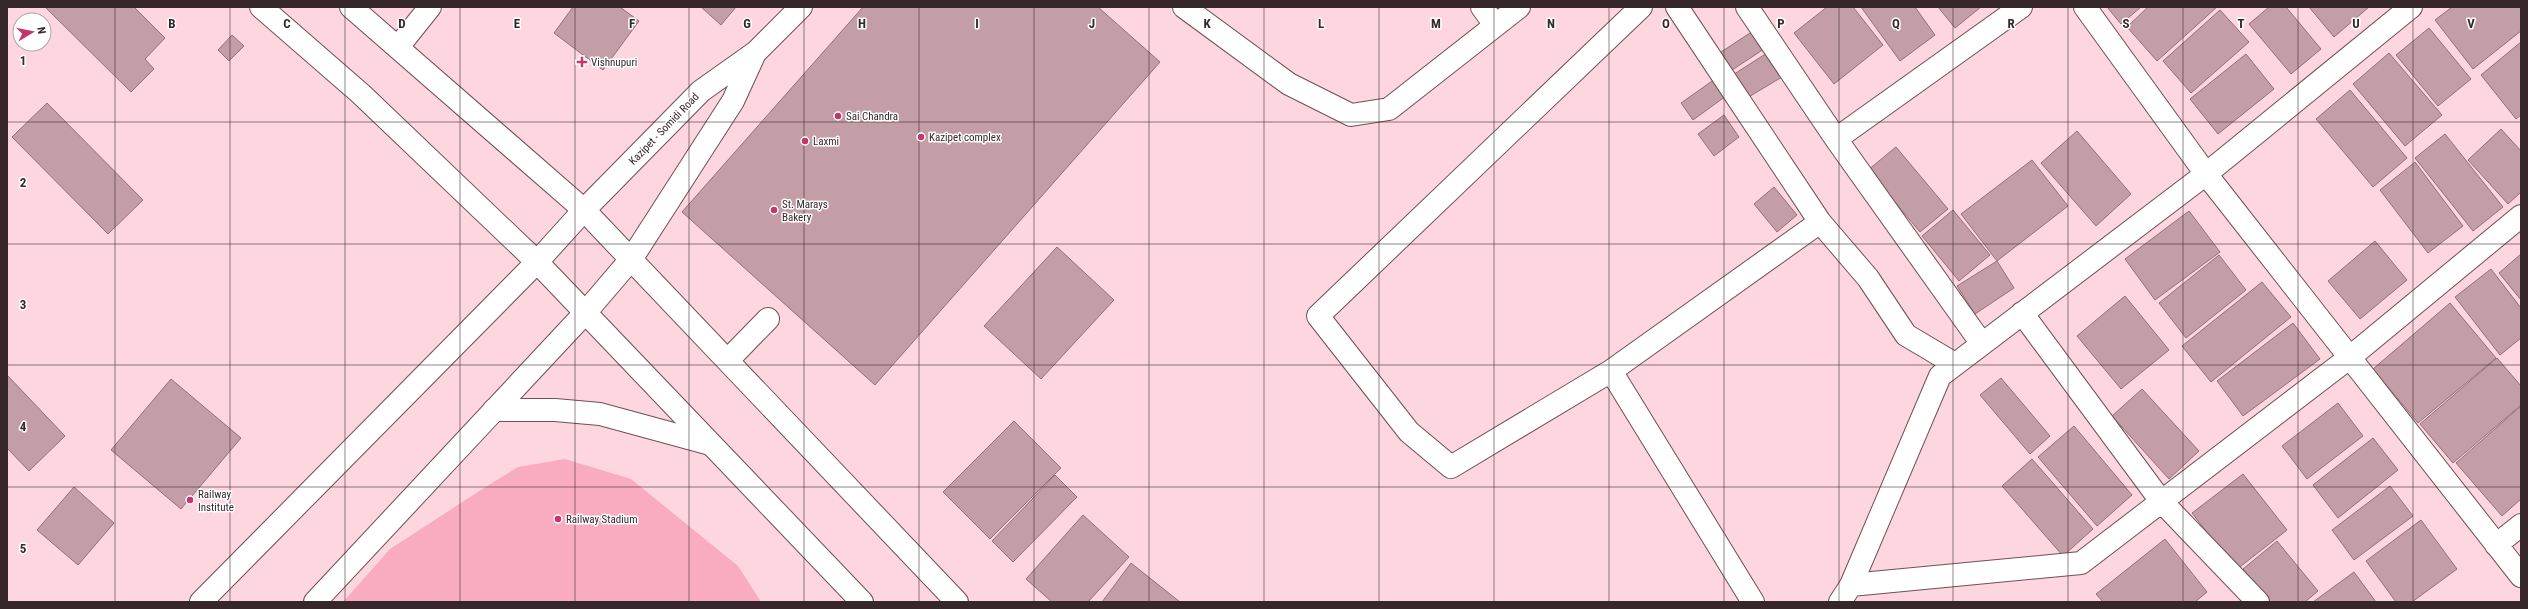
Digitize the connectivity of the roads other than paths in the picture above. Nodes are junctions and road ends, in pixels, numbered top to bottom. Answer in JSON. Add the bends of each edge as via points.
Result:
{"nodes":[{"id":1,"x":261,"y":7,"type":"edge"},
{"id":2,"x":352,"y":7,"type":"edge"},
{"id":3,"x":430,"y":7,"type":"edge"},
{"id":4,"x":801,"y":7,"type":"edge"},
{"id":5,"x":1184,"y":7,"type":"edge"},
{"id":6,"x":1482,"y":7,"type":"edge"},
{"id":7,"x":1519,"y":7,"type":"edge"},
{"id":8,"x":1677,"y":7,"type":"edge"},
{"id":9,"x":1747,"y":7,"type":"edge"},
{"id":10,"x":2021,"y":7,"type":"edge"},
{"id":11,"x":2085,"y":7,"type":"edge"},
{"id":12,"x":2411,"y":7,"type":"edge"},
{"id":13,"x":1636,"y":9,"type":"edge"},
{"id":14,"x":1496,"y":25,"type":"junction"},
{"id":15,"x":398,"y":47,"type":"junction"},
{"id":16,"x":756,"y":52,"type":"junction"},
{"id":17,"x":1836,"y":139,"type":"junction"},
{"id":18,"x":2206,"y":174,"type":"junction"},
{"id":19,"x":584,"y":210,"type":"junction"},
{"id":20,"x":2521,"y":216,"type":"edge"},
{"id":21,"x":1820,"y":222,"type":"junction"},
{"id":22,"x":632,"y":258,"type":"junction"},
{"id":23,"x":537,"y":262,"type":"junction"},
{"id":24,"x":585,"y":313,"type":"junction"},
{"id":25,"x":2022,"y":313,"type":"junction"},
{"id":26,"x":768,"y":319,"type":"dead end"},
{"id":27,"x":1982,"y":344,"type":"junction"},
{"id":28,"x":2348,"y":358,"type":"junction"},
{"id":29,"x":728,"y":360,"type":"junction"},
{"id":30,"x":1955,"y":364,"type":"junction"},
{"id":31,"x":1611,"y":371,"type":"junction"},
{"id":32,"x":494,"y":410,"type":"junction"},
{"id":33,"x":710,"y":444,"type":"junction"},
{"id":34,"x":2161,"y":501,"type":"junction"},
{"id":35,"x":2521,"y":525,"type":"edge"},
{"id":36,"x":2496,"y":545,"type":"junction"},
{"id":37,"x":2521,"y":576,"type":"edge"},
{"id":38,"x":1846,"y":593,"type":"edge"},
{"id":39,"x":201,"y":602,"type":"edge"},
{"id":40,"x":315,"y":602,"type":"edge"},
{"id":41,"x":862,"y":602,"type":"edge"},
{"id":42,"x":958,"y":602,"type":"edge"},
{"id":43,"x":1753,"y":602,"type":"edge"},
{"id":44,"x":2258,"y":602,"type":"edge"}],
"edges":[{"from":1,"to":23,"type":"main road","via":[[361,94]]},
{"from":2,"to":15,"type":"main road"},
{"from":3,"to":15,"type":"main road"},
{"from":4,"to":16,"type":"main road","name":"Kazipet - Somidi Road"},
{"from":5,"to":14,"type":"main road","via":[[1289,84],[1351,115],[1388,109]]},
{"from":6,"to":14,"type":"main road"},
{"from":7,"to":14,"type":"main road"},
{"from":8,"to":21,"type":"main road"},
{"from":9,"to":17,"type":"main road"},
{"from":10,"to":17,"type":"main road"},
{"from":11,"to":18,"type":"main road"},
{"from":12,"to":18,"type":"main road"},
{"from":13,"to":31,"type":"main road","via":[[1318,316],[1409,432],[1451,467]]},
{"from":15,"to":19,"type":"main road"},
{"from":16,"to":19,"type":"main road","name":"Kazipet - Somidi Road","via":[[701,91]]},
{"from":16,"to":22,"type":"main road","via":[[733,101]]},
{"from":17,"to":27,"type":"main road"},
{"from":18,"to":25,"type":"main road"},
{"from":18,"to":28,"type":"main road"},
{"from":19,"to":22,"type":"main road"},
{"from":19,"to":23,"type":"main road","name":"Kazipet - Somidi Road"},
{"from":20,"to":28,"type":"main road"},
{"from":21,"to":30,"type":"main road","via":[[1868,278],[1906,335]]},
{"from":21,"to":31,"type":"main road"},
{"from":22,"to":24,"type":"main road"},
{"from":22,"to":29,"type":"main road"},
{"from":23,"to":24,"type":"main road"},
{"from":23,"to":39,"type":"main road","name":"Kazipet - Somidi Road"},
{"from":24,"to":32,"type":"main road"},
{"from":24,"to":33,"type":"main road"},
{"from":25,"to":27,"type":"main road"},
{"from":25,"to":34,"type":"main road"},
{"from":26,"to":29,"type":"main road"},
{"from":27,"to":30,"type":"main road"},
{"from":28,"to":34,"type":"main road"},
{"from":28,"to":36,"type":"main road"},
{"from":29,"to":42,"type":"main road"},
{"from":30,"to":38,"type":"main road","via":[[1940,376]]},
{"from":31,"to":43,"type":"main road"},
{"from":32,"to":33,"type":"main road","via":[[555,410],[600,414]]},
{"from":32,"to":40,"type":"main road"},
{"from":33,"to":41,"type":"main road"},
{"from":34,"to":38,"type":"main road","via":[[2081,563]]},
{"from":34,"to":44,"type":"main road"},
{"from":35,"to":36,"type":"main road"},
{"from":36,"to":37,"type":"main road"}]}
